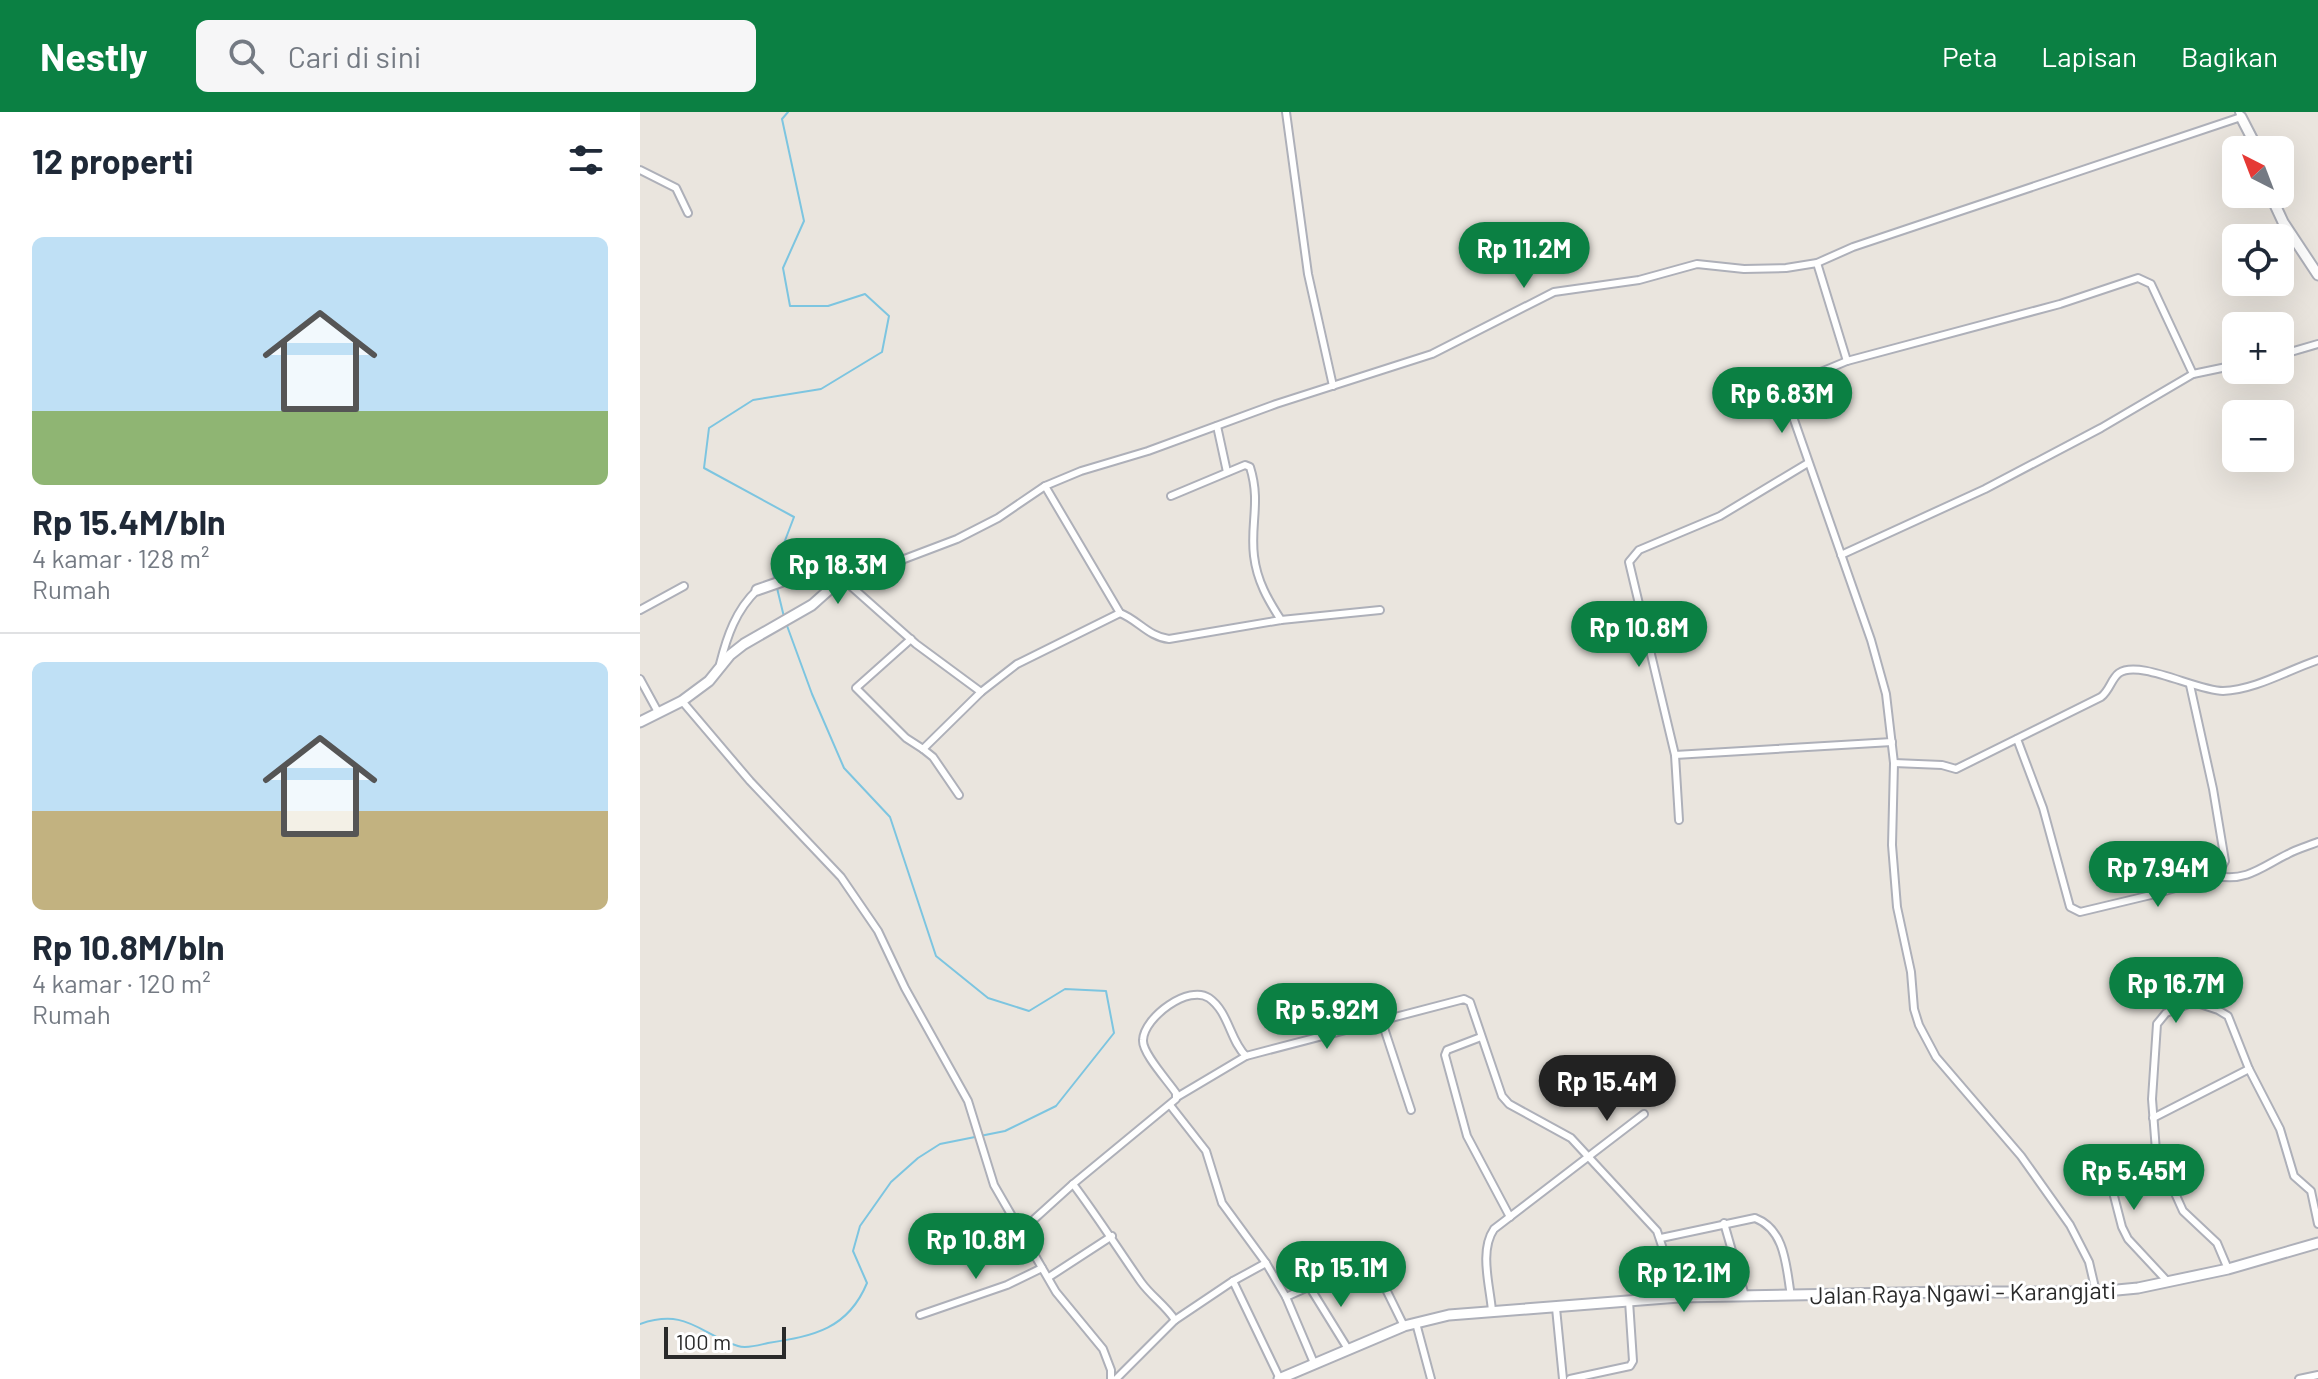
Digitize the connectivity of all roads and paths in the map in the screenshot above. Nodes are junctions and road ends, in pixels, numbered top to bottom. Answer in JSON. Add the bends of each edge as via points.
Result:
{"nodes":[{"id":1,"x":1286,"y":112,"type":"edge"},
{"id":2,"x":2240,"y":115,"type":"edge"},
{"id":3,"x":2251,"y":136,"type":"edge"},
{"id":4,"x":640,"y":170,"type":"edge"},
{"id":5,"x":2276,"y":208,"type":"edge"},
{"id":6,"x":688,"y":213,"type":"dead end"},
{"id":7,"x":1817,"y":263,"type":"junction"},
{"id":8,"x":2318,"y":275,"type":"edge"},
{"id":9,"x":2318,"y":344,"type":"edge"},
{"id":10,"x":2294,"y":351,"type":"edge"},
{"id":11,"x":1847,"y":361,"type":"junction"},
{"id":12,"x":2222,"y":368,"type":"edge"},
{"id":13,"x":2193,"y":374,"type":"junction"},
{"id":14,"x":1333,"y":386,"type":"junction"},
{"id":15,"x":1217,"y":426,"type":"junction"},
{"id":16,"x":1808,"y":463,"type":"junction"},
{"id":17,"x":1227,"y":472,"type":"junction"},
{"id":18,"x":1045,"y":486,"type":"junction"},
{"id":19,"x":1171,"y":496,"type":"dead end"},
{"id":20,"x":1841,"y":555,"type":"junction"},
{"id":21,"x":842,"y":580,"type":"junction"},
{"id":22,"x":684,"y":586,"type":"dead end"},
{"id":23,"x":757,"y":590,"type":"joint"},
{"id":24,"x":640,"y":610,"type":"edge"},
{"id":25,"x":1380,"y":610,"type":"dead end"},
{"id":26,"x":1120,"y":613,"type":"junction"},
{"id":27,"x":1281,"y":620,"type":"junction"},
{"id":28,"x":911,"y":639,"type":"junction"},
{"id":29,"x":2318,"y":660,"type":"edge"},
{"id":30,"x":719,"y":667,"type":"junction"},
{"id":31,"x":640,"y":679,"type":"edge"},
{"id":32,"x":2190,"y":685,"type":"junction"},
{"id":33,"x":981,"y":692,"type":"junction"},
{"id":34,"x":682,"y":701,"type":"junction"},
{"id":35,"x":658,"y":712,"type":"junction"},
{"id":36,"x":640,"y":722,"type":"edge"},
{"id":37,"x":2017,"y":739,"type":"junction"},
{"id":38,"x":1892,"y":742,"type":"junction"},
{"id":39,"x":923,"y":749,"type":"junction"},
{"id":40,"x":1675,"y":755,"type":"junction"},
{"id":41,"x":1894,"y":763,"type":"junction"},
{"id":42,"x":959,"y":795,"type":"dead end"},
{"id":43,"x":1679,"y":820,"type":"dead end"},
{"id":44,"x":2318,"y":842,"type":"edge"},
{"id":45,"x":2217,"y":876,"type":"junction"},
{"id":46,"x":1382,"y":1022,"type":"junction"},
{"id":47,"x":1481,"y":1037,"type":"junction"},
{"id":48,"x":1247,"y":1055,"type":"junction"},
{"id":49,"x":2249,"y":1069,"type":"junction"},
{"id":50,"x":1177,"y":1097,"type":"junction"},
{"id":51,"x":1170,"y":1105,"type":"junction"},
{"id":52,"x":1411,"y":1110,"type":"dead end"},
{"id":53,"x":1644,"y":1114,"type":"dead end"},
{"id":54,"x":2153,"y":1118,"type":"junction"},
{"id":55,"x":2156,"y":1151,"type":"junction"},
{"id":56,"x":1588,"y":1156,"type":"junction"},
{"id":57,"x":1073,"y":1184,"type":"junction"},
{"id":58,"x":1510,"y":1217,"type":"junction"},
{"id":59,"x":1724,"y":1223,"type":"junction"},
{"id":60,"x":2318,"y":1224,"type":"edge"},
{"id":61,"x":1020,"y":1232,"type":"junction"},
{"id":62,"x":1112,"y":1236,"type":"junction"},
{"id":63,"x":1661,"y":1238,"type":"junction"},
{"id":64,"x":2318,"y":1243,"type":"edge"},
{"id":65,"x":1266,"y":1263,"type":"junction"},
{"id":66,"x":1042,"y":1268,"type":"junction"},
{"id":67,"x":2228,"y":1269,"type":"junction"},
{"id":68,"x":1049,"y":1277,"type":"junction"},
{"id":69,"x":1233,"y":1281,"type":"junction"},
{"id":70,"x":2168,"y":1282,"type":"junction"},
{"id":71,"x":1309,"y":1286,"type":"junction"},
{"id":72,"x":2096,"y":1292,"type":"junction"},
{"id":73,"x":1745,"y":1296,"type":"junction"},
{"id":74,"x":1791,"y":1296,"type":"junction"},
{"id":75,"x":1286,"y":1297,"type":"junction"},
{"id":76,"x":1679,"y":1297,"type":"junction"},
{"id":77,"x":1629,"y":1301,"type":"junction"},
{"id":78,"x":1556,"y":1308,"type":"junction"},
{"id":79,"x":1492,"y":1311,"type":"junction"},
{"id":80,"x":920,"y":1315,"type":"dead end"},
{"id":81,"x":1175,"y":1320,"type":"junction"},
{"id":82,"x":1416,"y":1323,"type":"junction"},
{"id":83,"x":1404,"y":1326,"type":"junction"},
{"id":84,"x":1348,"y":1349,"type":"junction"},
{"id":85,"x":1314,"y":1363,"type":"junction"},
{"id":86,"x":2318,"y":1375,"type":"edge"},
{"id":87,"x":1113,"y":1379,"type":"edge"},
{"id":88,"x":1280,"y":1379,"type":"edge"},
{"id":89,"x":1431,"y":1379,"type":"edge"},
{"id":90,"x":1563,"y":1379,"type":"edge"},
{"id":91,"x":1570,"y":1379,"type":"edge"},
{"id":92,"x":2299,"y":1379,"type":"edge"}],
"edges":[{"from":1,"to":14,"type":"street","via":[[1308,274]]},
{"from":2,"to":3,"type":"street"},
{"from":2,"to":7,"type":"street"},
{"from":4,"to":6,"type":"street","via":[[676,188]]},
{"from":5,"to":8,"type":"street"},
{"from":7,"to":11,"type":"street"},
{"from":7,"to":14,"type":"street","via":[[1744,269],[1697,264],[1639,280],[1554,292],[1432,354]]},
{"from":9,"to":10,"type":"street"},
{"from":11,"to":13,"type":"street","via":[[2143,278],[2154,289]]},
{"from":11,"to":16,"type":"street","via":[[1785,390]]},
{"from":12,"to":13,"type":"street"},
{"from":13,"to":20,"type":"street","via":[[1985,489]]},
{"from":14,"to":15,"type":"street"},
{"from":15,"to":17,"type":"street"},
{"from":15,"to":18,"type":"street"},
{"from":16,"to":20,"type":"street"},
{"from":16,"to":40,"type":"street","via":[[1720,516],[1631,557]]},
{"from":17,"to":19,"type":"street"},
{"from":17,"to":27,"type":"street","via":[[1245,465],[1251,469],[1257,505],[1255,564]]},
{"from":18,"to":21,"type":"street","via":[[957,539]]},
{"from":18,"to":26,"type":"street"},
{"from":20,"to":38,"type":"street","via":[[1886,694]]},
{"from":21,"to":23,"type":"street","via":[[808,574]]},
{"from":21,"to":28,"type":"street"},
{"from":21,"to":30,"type":"street","via":[[812,605],[753,637]]},
{"from":22,"to":24,"type":"street"},
{"from":23,"to":30,"type":"street","via":[[730,630]]},
{"from":25,"to":27,"type":"street"},
{"from":26,"to":27,"type":"street","via":[[1169,639]]},
{"from":26,"to":33,"type":"street","via":[[1017,664]]},
{"from":28,"to":33,"type":"street"},
{"from":28,"to":39,"type":"street","via":[[856,688]]},
{"from":29,"to":32,"type":"street","via":[[2240,689]]},
{"from":30,"to":34,"type":"street"},
{"from":31,"to":35,"type":"street"},
{"from":32,"to":37,"type":"street","via":[[2147,671],[2124,670],[2101,697]]},
{"from":32,"to":45,"type":"street","via":[[2225,861]]},
{"from":33,"to":39,"type":"street"},
{"from":34,"to":35,"type":"street"},
{"from":34,"to":61,"type":"street","via":[[841,877],[878,931],[968,1101],[994,1185]]},
{"from":35,"to":36,"type":"street"},
{"from":37,"to":41,"type":"street","via":[[1956,769]]},
{"from":37,"to":45,"type":"street","via":[[2074,910]]},
{"from":38,"to":40,"type":"street"},
{"from":38,"to":41,"type":"street"},
{"from":39,"to":42,"type":"street"},
{"from":40,"to":43,"type":"street"},
{"from":41,"to":72,"type":"street","via":[[1897,907],[1919,1025],[1936,1057],[2021,1156],[2070,1225],[2089,1262]]},
{"from":44,"to":45,"type":"street","via":[[2247,877]]},
{"from":46,"to":47,"type":"street","via":[[1464,999],[1470,1002]]},
{"from":46,"to":48,"type":"street"},
{"from":46,"to":52,"type":"street"},
{"from":47,"to":56,"type":"street","via":[[1509,1104],[1560,1130]]},
{"from":47,"to":58,"type":"street","via":[[1445,1055],[1467,1136]]},
{"from":48,"to":50,"type":"street"},
{"from":48,"to":50,"type":"street","via":[[1207,996],[1192,993],[1169,1005],[1143,1040]]},
{"from":49,"to":54,"type":"street"},
{"from":49,"to":54,"type":"street","via":[[2228,1016],[2200,1004],[2166,1013],[2157,1024]]},
{"from":49,"to":60,"type":"street","via":[[2280,1129],[2294,1176],[2311,1191]]},
{"from":50,"to":51,"type":"street"},
{"from":51,"to":57,"type":"street"},
{"from":51,"to":65,"type":"street","via":[[1206,1151],[1222,1203]]},
{"from":53,"to":56,"type":"street"},
{"from":54,"to":55,"type":"street"},
{"from":55,"to":67,"type":"street","via":[[2183,1211],[2217,1243]]},
{"from":55,"to":70,"type":"street","via":[[2112,1158],[2106,1165],[2128,1239]]},
{"from":56,"to":58,"type":"street"},
{"from":56,"to":63,"type":"street"},
{"from":57,"to":61,"type":"street"},
{"from":57,"to":62,"type":"street"},
{"from":58,"to":79,"type":"street","via":[[1488,1237]]},
{"from":59,"to":63,"type":"street"},
{"from":59,"to":73,"type":"street"},
{"from":59,"to":74,"type":"street","via":[[1755,1218],[1773,1230],[1781,1243]]},
{"from":61,"to":66,"type":"street"},
{"from":62,"to":68,"type":"street"},
{"from":62,"to":81,"type":"street","via":[[1142,1284]]},
{"from":63,"to":76,"type":"street"},
{"from":64,"to":67,"type":"street","name":"Jalan Raya Ngawi - Karangjati"},
{"from":65,"to":69,"type":"street"},
{"from":65,"to":75,"type":"street"},
{"from":66,"to":68,"type":"street"},
{"from":66,"to":80,"type":"street"},
{"from":67,"to":70,"type":"street","name":"Jalan Raya Ngawi - Karangjati"},
{"from":68,"to":87,"type":"street","via":[[1103,1349]]},
{"from":69,"to":81,"type":"street"},
{"from":69,"to":88,"type":"street"},
{"from":70,"to":72,"type":"street","name":"Jalan Raya Ngawi - Karangjati"},
{"from":71,"to":75,"type":"street"},
{"from":71,"to":83,"type":"street","via":[[1369,1260]]},
{"from":71,"to":84,"type":"street"},
{"from":72,"to":74,"type":"street","name":"Jalan Raya Ngawi - Karangjati"},
{"from":73,"to":74,"type":"street","name":"Jalan Raya Ngawi - Karangjati"},
{"from":73,"to":76,"type":"street","name":"Jalan Raya Ngawi - Karangjati"},
{"from":75,"to":85,"type":"street"},
{"from":76,"to":77,"type":"street","name":"Jalan Raya Ngawi - Karangjati"},
{"from":77,"to":78,"type":"street","name":"Jalan Raya Ngawi - Karangjati"},
{"from":77,"to":91,"type":"street","via":[[1630,1366]]},
{"from":78,"to":79,"type":"street","name":"Jalan Raya Ngawi - Karangjati"},
{"from":78,"to":90,"type":"street"},
{"from":79,"to":82,"type":"street","name":"Jalan Raya Ngawi - Karangjati"},
{"from":81,"to":87,"type":"street"},
{"from":82,"to":83,"type":"street","name":"Jalan Raya Ngawi - Karangjati"},
{"from":82,"to":89,"type":"street"},
{"from":83,"to":84,"type":"street","name":"Jalan Raya Ngawi - Karangjati"},
{"from":84,"to":85,"type":"street","name":"Jalan Raya Ngawi - Karangjati"},
{"from":85,"to":88,"type":"street","name":"Jalan Raya Ngawi - Karangjati"},
{"from":86,"to":92,"type":"street"}]}
